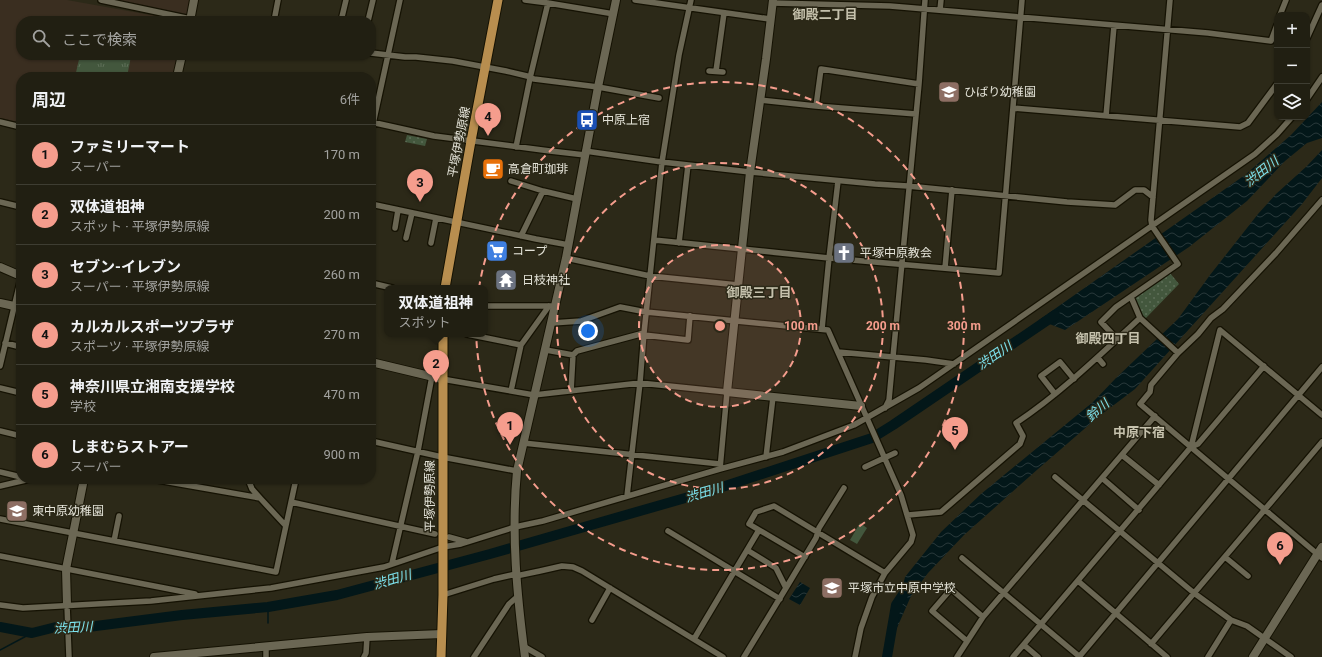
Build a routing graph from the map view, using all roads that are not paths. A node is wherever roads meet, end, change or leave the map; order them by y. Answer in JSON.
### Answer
{"nodes":[{"id":1,"x":101,"y":0,"type":"edge"},
{"id":2,"x":194,"y":0,"type":"edge"},
{"id":3,"x":278,"y":0,"type":"edge"},
{"id":4,"x":346,"y":0,"type":"edge"},
{"id":5,"x":373,"y":0,"type":"edge"},
{"id":6,"x":400,"y":0,"type":"edge"},
{"id":7,"x":498,"y":0,"type":"edge"},
{"id":8,"x":525,"y":0,"type":"edge"},
{"id":9,"x":616,"y":0,"type":"edge"},
{"id":10,"x":635,"y":0,"type":"edge"},
{"id":11,"x":691,"y":0,"type":"edge"},
{"id":12,"x":925,"y":0,"type":"edge"},
{"id":13,"x":941,"y":0,"type":"edge"},
{"id":14,"x":1022,"y":0,"type":"edge"},
{"id":15,"x":1170,"y":0,"type":"edge"},
{"id":16,"x":1286,"y":0,"type":"edge"},
{"id":17,"x":548,"y":2,"type":"junction"},
{"id":18,"x":772,"y":2,"type":"edge"},
{"id":19,"x":890,"y":3,"type":"edge"},
{"id":20,"x":1322,"y":5,"type":"edge"},
{"id":21,"x":689,"y":8,"type":"junction"},
{"id":22,"x":924,"y":9,"type":"junction"},
{"id":23,"x":940,"y":10,"type":"junction"},
{"id":24,"x":1281,"y":12,"type":"edge"},
{"id":25,"x":724,"y":13,"type":"junction"},
{"id":26,"x":614,"y":14,"type":"junction"},
{"id":27,"x":169,"y":16,"type":"edge"},
{"id":28,"x":191,"y":16,"type":"edge"},
{"id":29,"x":275,"y":16,"type":"edge"},
{"id":30,"x":342,"y":16,"type":"edge"},
{"id":31,"x":369,"y":16,"type":"edge"},
{"id":32,"x":1021,"y":17,"type":"junction"},
{"id":33,"x":770,"y":19,"type":"junction"},
{"id":34,"x":1114,"y":26,"type":"junction"},
{"id":35,"x":1167,"y":31,"type":"junction"},
{"id":36,"x":1310,"y":31,"type":"edge"},
{"id":37,"x":1274,"y":33,"type":"edge"},
{"id":38,"x":376,"y":54,"type":"edge"},
{"id":39,"x":388,"y":55,"type":"junction"},
{"id":40,"x":181,"y":60,"type":"edge"},
{"id":41,"x":485,"y":67,"type":"junction"},
{"id":42,"x":710,"y":71,"type":"dead end"},
{"id":43,"x":716,"y":71,"type":"junction"},
{"id":44,"x":178,"y":72,"type":"edge"},
{"id":45,"x":723,"y":72,"type":"dead end"},
{"id":46,"x":1322,"y":77,"type":"edge"},
{"id":47,"x":530,"y":78,"type":"junction"},
{"id":48,"x":918,"y":84,"type":"junction"},
{"id":49,"x":598,"y":87,"type":"junction"},
{"id":50,"x":1274,"y":88,"type":"edge"},
{"id":51,"x":1310,"y":95,"type":"edge"},
{"id":52,"x":659,"y":98,"type":"dead end"},
{"id":53,"x":760,"y":100,"type":"junction"},
{"id":54,"x":376,"y":105,"type":"edge"},
{"id":55,"x":816,"y":106,"type":"junction"},
{"id":56,"x":1013,"y":108,"type":"junction"},
{"id":57,"x":916,"y":114,"type":"junction"},
{"id":58,"x":1106,"y":116,"type":"junction"},
{"id":59,"x":1289,"y":120,"type":"edge"},
{"id":60,"x":1160,"y":121,"type":"junction"},
{"id":61,"x":0,"y":122,"type":"edge"},
{"id":62,"x":376,"y":123,"type":"edge"},
{"id":63,"x":16,"y":126,"type":"edge"},
{"id":64,"x":471,"y":141,"type":"junction"},
{"id":65,"x":516,"y":147,"type":"junction"},
{"id":66,"x":585,"y":153,"type":"junction"},
{"id":67,"x":662,"y":162,"type":"junction"},
{"id":68,"x":688,"y":165,"type":"junction"},
{"id":69,"x":750,"y":172,"type":"junction"},
{"id":70,"x":511,"y":181,"type":"dead end"},
{"id":71,"x":838,"y":181,"type":"junction"},
{"id":72,"x":908,"y":186,"type":"junction"},
{"id":73,"x":952,"y":190,"type":"junction"},
{"id":74,"x":543,"y":191,"type":"junction"},
{"id":75,"x":1005,"y":195,"type":"junction"},
{"id":76,"x":1153,"y":197,"type":"junction"},
{"id":77,"x":577,"y":199,"type":"junction"},
{"id":78,"x":1322,"y":200,"type":"edge"},
{"id":79,"x":0,"y":202,"type":"edge"},
{"id":80,"x":376,"y":205,"type":"edge"},
{"id":81,"x":16,"y":206,"type":"edge"},
{"id":82,"x":398,"y":210,"type":"junction"},
{"id":83,"x":412,"y":213,"type":"junction"},
{"id":84,"x":436,"y":218,"type":"junction"},
{"id":85,"x":457,"y":223,"type":"junction"},
{"id":86,"x":1152,"y":226,"type":"junction"},
{"id":87,"x":395,"y":228,"type":"dead end"},
{"id":88,"x":521,"y":236,"type":"junction"},
{"id":89,"x":406,"y":238,"type":"dead end"},
{"id":90,"x":654,"y":240,"type":"junction"},
{"id":91,"x":679,"y":242,"type":"junction"},
{"id":92,"x":431,"y":243,"type":"dead end"},
{"id":93,"x":569,"y":245,"type":"junction"},
{"id":94,"x":742,"y":249,"type":"junction"},
{"id":95,"x":566,"y":258,"type":"junction"},
{"id":96,"x":829,"y":258,"type":"junction"},
{"id":97,"x":901,"y":265,"type":"junction"},
{"id":98,"x":0,"y":267,"type":"edge"},
{"id":99,"x":945,"y":268,"type":"junction"},
{"id":100,"x":16,"y":275,"type":"edge"},
{"id":101,"x":650,"y":276,"type":"junction"},
{"id":102,"x":446,"y":285,"type":"edge"},
{"id":103,"x":738,"y":286,"type":"junction"},
{"id":104,"x":1131,"y":297,"type":"junction"},
{"id":105,"x":0,"y":303,"type":"edge"},
{"id":106,"x":16,"y":306,"type":"edge"},
{"id":107,"x":488,"y":306,"type":"edge"},
{"id":108,"x":552,"y":306,"type":"junction"},
{"id":109,"x":16,"y":309,"type":"edge"},
{"id":110,"x":646,"y":312,"type":"junction"},
{"id":111,"x":690,"y":316,"type":"junction"},
{"id":112,"x":1140,"y":318,"type":"junction"},
{"id":113,"x":734,"y":321,"type":"junction"},
{"id":114,"x":552,"y":323,"type":"junction"},
{"id":115,"x":822,"y":329,"type":"junction"},
{"id":116,"x":644,"y":334,"type":"junction"},
{"id":117,"x":442,"y":337,"type":"edge"},
{"id":118,"x":482,"y":337,"type":"edge"},
{"id":119,"x":1117,"y":339,"type":"junction"},
{"id":120,"x":6,"y":343,"type":"junction"},
{"id":121,"x":521,"y":345,"type":"junction"},
{"id":122,"x":16,"y":346,"type":"edge"},
{"id":123,"x":546,"y":350,"type":"junction"},
{"id":124,"x":838,"y":352,"type":"junction"},
{"id":125,"x":1178,"y":353,"type":"junction"},
{"id":126,"x":573,"y":355,"type":"junction"},
{"id":127,"x":893,"y":357,"type":"junction"},
{"id":128,"x":1098,"y":358,"type":"junction"},
{"id":129,"x":376,"y":363,"type":"edge"},
{"id":130,"x":954,"y":364,"type":"junction"},
{"id":131,"x":1103,"y":364,"type":"dead end"},
{"id":132,"x":0,"y":366,"type":"edge"},
{"id":133,"x":1264,"y":366,"type":"junction"},
{"id":134,"x":1322,"y":367,"type":"edge"},
{"id":135,"x":432,"y":376,"type":"junction"},
{"id":136,"x":442,"y":379,"type":"junction"},
{"id":137,"x":1074,"y":379,"type":"junction"},
{"id":138,"x":640,"y":383,"type":"junction"},
{"id":139,"x":0,"y":388,"type":"edge"},
{"id":140,"x":571,"y":391,"type":"junction"},
{"id":141,"x":16,"y":392,"type":"edge"},
{"id":142,"x":511,"y":392,"type":"junction"},
{"id":143,"x":727,"y":392,"type":"junction"},
{"id":144,"x":1055,"y":394,"type":"junction"},
{"id":145,"x":534,"y":395,"type":"junction"},
{"id":146,"x":1298,"y":395,"type":"junction"},
{"id":147,"x":772,"y":397,"type":"junction"},
{"id":148,"x":861,"y":406,"type":"junction"},
{"id":149,"x":885,"y":408,"type":"junction"},
{"id":150,"x":1322,"y":415,"type":"edge"},
{"id":151,"x":1155,"y":416,"type":"junction"},
{"id":152,"x":867,"y":418,"type":"junction"},
{"id":153,"x":0,"y":431,"type":"edge"},
{"id":154,"x":16,"y":435,"type":"edge"},
{"id":155,"x":376,"y":442,"type":"edge"},
{"id":156,"x":1322,"y":442,"type":"edge"},
{"id":157,"x":523,"y":443,"type":"junction"},
{"id":158,"x":1191,"y":447,"type":"junction"},
{"id":159,"x":418,"y":451,"type":"junction"},
{"id":160,"x":895,"y":453,"type":"dead end"},
{"id":161,"x":1122,"y":454,"type":"junction"},
{"id":162,"x":631,"y":455,"type":"junction"},
{"id":163,"x":442,"y":457,"type":"junction"},
{"id":164,"x":766,"y":457,"type":"junction"},
{"id":165,"x":884,"y":457,"type":"junction"},
{"id":166,"x":720,"y":467,"type":"junction"},
{"id":167,"x":865,"y":467,"type":"dead end"},
{"id":168,"x":517,"y":471,"type":"junction"},
{"id":169,"x":0,"y":472,"type":"edge"},
{"id":170,"x":16,"y":476,"type":"edge"},
{"id":171,"x":1055,"y":477,"type":"dead end"},
{"id":172,"x":1102,"y":478,"type":"junction"},
{"id":173,"x":1228,"y":479,"type":"junction"},
{"id":174,"x":16,"y":482,"type":"edge"},
{"id":175,"x":83,"y":484,"type":"edge"},
{"id":176,"x":180,"y":484,"type":"edge"},
{"id":177,"x":250,"y":484,"type":"edge"},
{"id":178,"x":295,"y":484,"type":"edge"},
{"id":179,"x":1159,"y":485,"type":"junction"},
{"id":180,"x":0,"y":486,"type":"edge"},
{"id":181,"x":844,"y":488,"type":"dead end"},
{"id":182,"x":627,"y":496,"type":"junction"},
{"id":183,"x":260,"y":498,"type":"junction"},
{"id":184,"x":1082,"y":501,"type":"junction"},
{"id":185,"x":291,"y":502,"type":"junction"},
{"id":186,"x":1139,"y":509,"type":"junction"},
{"id":187,"x":1265,"y":509,"type":"junction"},
{"id":188,"x":908,"y":515,"type":"junction"},
{"id":189,"x":119,"y":516,"type":"dead end"},
{"id":190,"x":0,"y":519,"type":"edge"},
{"id":191,"x":285,"y":525,"type":"junction"},
{"id":192,"x":401,"y":526,"type":"junction"},
{"id":193,"x":515,"y":528,"type":"junction"},
{"id":194,"x":759,"y":530,"type":"junction"},
{"id":195,"x":668,"y":531,"type":"dead end"},
{"id":196,"x":1120,"y":531,"type":"junction"},
{"id":197,"x":818,"y":533,"type":"junction"},
{"id":198,"x":74,"y":534,"type":"junction"},
{"id":199,"x":435,"y":534,"type":"dead end"},
{"id":200,"x":449,"y":537,"type":"dead end"},
{"id":201,"x":114,"y":541,"type":"junction"},
{"id":202,"x":468,"y":542,"type":"junction"},
{"id":203,"x":1322,"y":547,"type":"edge"},
{"id":204,"x":443,"y":548,"type":"junction"},
{"id":205,"x":747,"y":550,"type":"junction"},
{"id":206,"x":0,"y":556,"type":"edge"},
{"id":207,"x":1320,"y":556,"type":"edge"},
{"id":208,"x":804,"y":557,"type":"junction"},
{"id":209,"x":1224,"y":557,"type":"junction"},
{"id":210,"x":962,"y":558,"type":"dead end"},
{"id":211,"x":392,"y":563,"type":"junction"},
{"id":212,"x":1159,"y":563,"type":"junction"},
{"id":213,"x":66,"y":569,"type":"junction"},
{"id":214,"x":734,"y":572,"type":"junction"},
{"id":215,"x":885,"y":573,"type":"junction"},
{"id":216,"x":516,"y":574,"type":"junction"},
{"id":217,"x":1248,"y":576,"type":"dead end"},
{"id":218,"x":1078,"y":581,"type":"junction"},
{"id":219,"x":610,"y":588,"type":"junction"},
{"id":220,"x":786,"y":588,"type":"junction"},
{"id":221,"x":443,"y":593,"type":"junction"},
{"id":222,"x":1004,"y":593,"type":"junction"},
{"id":223,"x":1194,"y":593,"type":"junction"},
{"id":224,"x":202,"y":595,"type":"junction"},
{"id":225,"x":517,"y":598,"type":"junction"},
{"id":226,"x":780,"y":599,"type":"junction"},
{"id":227,"x":0,"y":606,"type":"edge"},
{"id":228,"x":67,"y":606,"type":"junction"},
{"id":229,"x":1117,"y":613,"type":"junction"},
{"id":230,"x":984,"y":617,"type":"junction"},
{"id":231,"x":592,"y":620,"type":"dead end"},
{"id":232,"x":1231,"y":620,"type":"junction"},
{"id":233,"x":1041,"y":624,"type":"junction"},
{"id":234,"x":442,"y":634,"type":"junction"},
{"id":235,"x":367,"y":637,"type":"junction"},
{"id":236,"x":694,"y":639,"type":"junction"},
{"id":237,"x":1265,"y":639,"type":"junction"},
{"id":238,"x":967,"y":641,"type":"junction"},
{"id":239,"x":1151,"y":644,"type":"junction"},
{"id":240,"x":1024,"y":645,"type":"junction"},
{"id":241,"x":266,"y":646,"type":"junction"},
{"id":242,"x":523,"y":646,"type":"junction"},
{"id":243,"x":189,"y":655,"type":"edge"},
{"id":244,"x":69,"y":657,"type":"edge"},
{"id":245,"x":154,"y":657,"type":"edge"},
{"id":246,"x":266,"y":657,"type":"edge"},
{"id":247,"x":364,"y":657,"type":"edge"},
{"id":248,"x":442,"y":657,"type":"edge"},
{"id":249,"x":474,"y":657,"type":"edge"},
{"id":250,"x":525,"y":657,"type":"edge"},
{"id":251,"x":542,"y":657,"type":"edge"},
{"id":252,"x":723,"y":657,"type":"edge"},
{"id":253,"x":744,"y":657,"type":"edge"},
{"id":254,"x":855,"y":657,"type":"edge"},
{"id":255,"x":957,"y":657,"type":"edge"},
{"id":256,"x":1013,"y":657,"type":"edge"},
{"id":257,"x":1038,"y":657,"type":"edge"},
{"id":258,"x":1079,"y":657,"type":"edge"},
{"id":259,"x":1167,"y":657,"type":"edge"},
{"id":260,"x":1208,"y":657,"type":"edge"},
{"id":261,"x":1253,"y":657,"type":"edge"},
{"id":262,"x":1291,"y":657,"type":"edge"}],
"edges":[{"from":1,"to":27,"type":"street"},
{"from":2,"to":28,"type":"street"},
{"from":3,"to":29,"type":"street"},
{"from":4,"to":30,"type":"street"},
{"from":5,"to":31,"type":"street"},
{"from":6,"to":39,"type":"street"},
{"from":7,"to":41,"type":"main road","name":"平塚伊勢原線"},
{"from":8,"to":17,"type":"street"},
{"from":9,"to":26,"type":"street"},
{"from":10,"to":21,"type":"street"},
{"from":11,"to":21,"type":"street"},
{"from":12,"to":22,"type":"street"},
{"from":13,"to":23,"type":"street"},
{"from":14,"to":32,"type":"street"},
{"from":15,"to":35,"type":"street"},
{"from":16,"to":24,"type":"street"},
{"from":17,"to":26,"type":"street"},
{"from":17,"to":47,"type":"street"},
{"from":18,"to":19,"type":"street"},
{"from":18,"to":33,"type":"street"},
{"from":19,"to":22,"type":"street"},
{"from":20,"to":36,"type":"street"},
{"from":21,"to":25,"type":"street"},
{"from":21,"to":67,"type":"street"},
{"from":22,"to":23,"type":"street"},
{"from":22,"to":48,"type":"street"},
{"from":23,"to":32,"type":"street"},
{"from":25,"to":33,"type":"street"},
{"from":25,"to":43,"type":"street"},
{"from":26,"to":49,"type":"street"},
{"from":32,"to":34,"type":"street"},
{"from":32,"to":56,"type":"street"},
{"from":33,"to":53,"type":"street"},
{"from":34,"to":35,"type":"street"},
{"from":34,"to":58,"type":"street"},
{"from":35,"to":37,"type":"street"},
{"from":35,"to":60,"type":"street"},
{"from":38,"to":39,"type":"street"},
{"from":39,"to":41,"type":"street"},
{"from":39,"to":54,"type":"street"},
{"from":40,"to":44,"type":"street"},
{"from":41,"to":47,"type":"street"},
{"from":41,"to":64,"type":"main road","name":"平塚伊勢原線"},
{"from":42,"to":43,"type":"street"},
{"from":43,"to":45,"type":"street"},
{"from":46,"to":51,"type":"street"},
{"from":47,"to":49,"type":"street"},
{"from":47,"to":65,"type":"street"},
{"from":48,"to":55,"type":"street"},
{"from":48,"to":57,"type":"street"},
{"from":49,"to":52,"type":"street"},
{"from":49,"to":66,"type":"street"},
{"from":50,"to":60,"type":"street"},
{"from":53,"to":55,"type":"street"},
{"from":53,"to":69,"type":"street"},
{"from":55,"to":57,"type":"street"},
{"from":56,"to":58,"type":"street"},
{"from":56,"to":75,"type":"street"},
{"from":57,"to":72,"type":"street"},
{"from":58,"to":60,"type":"street"},
{"from":59,"to":86,"type":"street"},
{"from":60,"to":76,"type":"street"},
{"from":61,"to":63,"type":"street"},
{"from":62,"to":64,"type":"street"},
{"from":64,"to":65,"type":"street"},
{"from":64,"to":85,"type":"main road","name":"平塚伊勢原線"},
{"from":65,"to":66,"type":"street"},
{"from":66,"to":67,"type":"street"},
{"from":66,"to":77,"type":"street"},
{"from":67,"to":68,"type":"street"},
{"from":67,"to":90,"type":"street"},
{"from":68,"to":69,"type":"street"},
{"from":68,"to":91,"type":"street"},
{"from":69,"to":71,"type":"street"},
{"from":69,"to":94,"type":"street"},
{"from":70,"to":74,"type":"street"},
{"from":71,"to":72,"type":"street"},
{"from":71,"to":96,"type":"street"},
{"from":72,"to":73,"type":"street"},
{"from":72,"to":97,"type":"street"},
{"from":73,"to":75,"type":"street"},
{"from":73,"to":99,"type":"street"},
{"from":74,"to":77,"type":"street"},
{"from":74,"to":88,"type":"street"},
{"from":75,"to":76,"type":"street"},
{"from":75,"to":99,"type":"street"},
{"from":76,"to":86,"type":"street"},
{"from":77,"to":93,"type":"street"},
{"from":78,"to":125,"type":"street"},
{"from":79,"to":81,"type":"street"},
{"from":80,"to":82,"type":"street"},
{"from":82,"to":83,"type":"street"},
{"from":82,"to":87,"type":"street"},
{"from":83,"to":84,"type":"street"},
{"from":83,"to":89,"type":"street"},
{"from":84,"to":85,"type":"street"},
{"from":84,"to":92,"type":"street"},
{"from":85,"to":88,"type":"street"},
{"from":85,"to":102,"type":"main road","name":"平塚伊勢原線"},
{"from":86,"to":104,"type":"street"},
{"from":86,"to":130,"type":"street"},
{"from":88,"to":93,"type":"street"},
{"from":90,"to":91,"type":"street"},
{"from":90,"to":101,"type":"street"},
{"from":91,"to":94,"type":"street"},
{"from":93,"to":95,"type":"street"},
{"from":94,"to":96,"type":"street"},
{"from":94,"to":103,"type":"street"},
{"from":95,"to":101,"type":"street"},
{"from":95,"to":108,"type":"street"},
{"from":96,"to":97,"type":"street"},
{"from":96,"to":115,"type":"street"},
{"from":97,"to":99,"type":"street"},
{"from":97,"to":127,"type":"street"},
{"from":98,"to":100,"type":"street"},
{"from":101,"to":103,"type":"street"},
{"from":101,"to":110,"type":"street"},
{"from":103,"to":113,"type":"street"},
{"from":104,"to":112,"type":"street"},
{"from":104,"to":119,"type":"street"},
{"from":105,"to":106,"type":"street"},
{"from":107,"to":108,"type":"street"},
{"from":108,"to":114,"type":"street"},
{"from":108,"to":121,"type":"street"},
{"from":109,"to":120,"type":"street"},
{"from":110,"to":111,"type":"street"},
{"from":110,"to":114,"type":"street"},
{"from":110,"to":116,"type":"street"},
{"from":111,"to":113,"type":"street"},
{"from":111,"to":116,"type":"street"},
{"from":112,"to":119,"type":"street"},
{"from":112,"to":125,"type":"street"},
{"from":113,"to":115,"type":"street"},
{"from":113,"to":143,"type":"street"},
{"from":114,"to":123,"type":"street"},
{"from":115,"to":124,"type":"street"},
{"from":116,"to":126,"type":"street"},
{"from":116,"to":138,"type":"street"},
{"from":117,"to":136,"type":"main road","name":"平塚伊勢原線"},
{"from":118,"to":121,"type":"street"},
{"from":119,"to":128,"type":"street"},
{"from":120,"to":122,"type":"street"},
{"from":120,"to":132,"type":"street"},
{"from":121,"to":142,"type":"street"},
{"from":123,"to":126,"type":"street"},
{"from":123,"to":145,"type":"street"},
{"from":124,"to":127,"type":"street"},
{"from":124,"to":148,"type":"street"},
{"from":125,"to":151,"type":"street"},
{"from":126,"to":140,"type":"street"},
{"from":127,"to":130,"type":"street"},
{"from":127,"to":149,"type":"street"},
{"from":128,"to":131,"type":"street"},
{"from":128,"to":137,"type":"street"},
{"from":129,"to":135,"type":"street"},
{"from":130,"to":149,"type":"street"},
{"from":133,"to":146,"type":"street"},
{"from":133,"to":158,"type":"street"},
{"from":133,"to":158,"type":"street"},
{"from":134,"to":146,"type":"street"},
{"from":135,"to":136,"type":"street"},
{"from":135,"to":159,"type":"street"},
{"from":136,"to":142,"type":"street"},
{"from":136,"to":163,"type":"main road","name":"平塚伊勢原線"},
{"from":137,"to":144,"type":"street"},
{"from":137,"to":144,"type":"street"},
{"from":138,"to":140,"type":"street"},
{"from":138,"to":143,"type":"street"},
{"from":138,"to":162,"type":"street"},
{"from":139,"to":141,"type":"street"},
{"from":140,"to":145,"type":"street"},
{"from":142,"to":145,"type":"street"},
{"from":143,"to":147,"type":"street"},
{"from":143,"to":166,"type":"street"},
{"from":144,"to":188,"type":"street"},
{"from":145,"to":157,"type":"street"},
{"from":146,"to":150,"type":"street"},
{"from":146,"to":173,"type":"street"},
{"from":147,"to":148,"type":"street"},
{"from":147,"to":164,"type":"street"},
{"from":148,"to":152,"type":"street"},
{"from":149,"to":152,"type":"street"},
{"from":151,"to":158,"type":"street"},
{"from":151,"to":161,"type":"street"},
{"from":152,"to":164,"type":"street"},
{"from":152,"to":165,"type":"street"},
{"from":153,"to":154,"type":"street"},
{"from":155,"to":159,"type":"street"},
{"from":156,"to":187,"type":"street"},
{"from":157,"to":162,"type":"street"},
{"from":157,"to":168,"type":"street"},
{"from":158,"to":173,"type":"street"},
{"from":158,"to":179,"type":"street"},
{"from":159,"to":163,"type":"street"},
{"from":159,"to":192,"type":"street"},
{"from":160,"to":165,"type":"street"},
{"from":161,"to":172,"type":"street"},
{"from":161,"to":179,"type":"street"},
{"from":162,"to":166,"type":"street"},
{"from":162,"to":182,"type":"street"},
{"from":163,"to":168,"type":"street"},
{"from":163,"to":204,"type":"main road","name":"平塚伊勢原線"},
{"from":164,"to":166,"type":"street"},
{"from":165,"to":167,"type":"street"},
{"from":165,"to":188,"type":"street"},
{"from":166,"to":182,"type":"street"},
{"from":168,"to":193,"type":"street"},
{"from":169,"to":170,"type":"street"},
{"from":171,"to":184,"type":"street"},
{"from":172,"to":184,"type":"street"},
{"from":172,"to":186,"type":"street"},
{"from":173,"to":187,"type":"street"},
{"from":173,"to":212,"type":"street"},
{"from":174,"to":180,"type":"street"},
{"from":175,"to":198,"type":"street"},
{"from":176,"to":183,"type":"street"},
{"from":177,"to":183,"type":"street"},
{"from":178,"to":185,"type":"street"},
{"from":179,"to":186,"type":"street"},
{"from":181,"to":197,"type":"street"},
{"from":182,"to":193,"type":"street"},
{"from":183,"to":191,"type":"street"},
{"from":184,"to":196,"type":"street"},
{"from":184,"to":222,"type":"street"},
{"from":185,"to":191,"type":"street"},
{"from":185,"to":192,"type":"street"},
{"from":186,"to":196,"type":"street"},
{"from":187,"to":207,"type":"street"},
{"from":187,"to":209,"type":"street"},
{"from":188,"to":215,"type":"street"},
{"from":189,"to":201,"type":"street"},
{"from":190,"to":198,"type":"street"},
{"from":191,"to":201,"type":"street"},
{"from":192,"to":199,"type":"street"},
{"from":192,"to":211,"type":"street"},
{"from":193,"to":202,"type":"street"},
{"from":193,"to":216,"type":"street"},
{"from":194,"to":197,"type":"street"},
{"from":194,"to":205,"type":"street"},
{"from":194,"to":208,"type":"street"},
{"from":195,"to":214,"type":"street"},
{"from":196,"to":212,"type":"street"},
{"from":196,"to":218,"type":"street"},
{"from":197,"to":208,"type":"street"},
{"from":197,"to":215,"type":"street"},
{"from":198,"to":201,"type":"street"},
{"from":198,"to":213,"type":"street"},
{"from":200,"to":202,"type":"street"},
{"from":202,"to":204,"type":"street"},
{"from":203,"to":207,"type":"street"},
{"from":204,"to":211,"type":"street"},
{"from":204,"to":221,"type":"main road","name":"平塚伊勢原線"},
{"from":205,"to":214,"type":"street"},
{"from":205,"to":220,"type":"street"},
{"from":206,"to":213,"type":"street"},
{"from":207,"to":237,"type":"street"},
{"from":208,"to":220,"type":"street"},
{"from":209,"to":217,"type":"street"},
{"from":209,"to":223,"type":"street"},
{"from":210,"to":222,"type":"street"},
{"from":211,"to":224,"type":"street"},
{"from":212,"to":223,"type":"street"},
{"from":212,"to":229,"type":"street"},
{"from":213,"to":224,"type":"street"},
{"from":213,"to":228,"type":"street"},
{"from":214,"to":226,"type":"street"},
{"from":214,"to":236,"type":"street"},
{"from":215,"to":254,"type":"street"},
{"from":216,"to":219,"type":"street"},
{"from":216,"to":221,"type":"street"},
{"from":216,"to":225,"type":"street"},
{"from":218,"to":229,"type":"street"},
{"from":218,"to":233,"type":"street"},
{"from":219,"to":231,"type":"street"},
{"from":219,"to":236,"type":"street"},
{"from":220,"to":226,"type":"street"},
{"from":221,"to":234,"type":"main road","name":"平塚伊勢原線"},
{"from":222,"to":230,"type":"street"},
{"from":222,"to":233,"type":"street"},
{"from":223,"to":232,"type":"street"},
{"from":223,"to":239,"type":"street"},
{"from":224,"to":228,"type":"street"},
{"from":225,"to":242,"type":"street"},
{"from":225,"to":249,"type":"street"},
{"from":226,"to":253,"type":"street"},
{"from":227,"to":228,"type":"street"},
{"from":228,"to":244,"type":"street"},
{"from":229,"to":239,"type":"street"},
{"from":229,"to":258,"type":"street"},
{"from":230,"to":238,"type":"street"},
{"from":230,"to":238,"type":"street"},
{"from":232,"to":237,"type":"street"},
{"from":232,"to":260,"type":"street"},
{"from":233,"to":240,"type":"street"},
{"from":233,"to":258,"type":"street"},
{"from":234,"to":235,"type":"street"},
{"from":234,"to":248,"type":"main road","name":"平塚伊勢原線"},
{"from":235,"to":241,"type":"street"},
{"from":235,"to":247,"type":"street"},
{"from":236,"to":252,"type":"street"},
{"from":237,"to":261,"type":"street"},
{"from":237,"to":262,"type":"street"},
{"from":238,"to":255,"type":"street"},
{"from":239,"to":259,"type":"street"},
{"from":240,"to":256,"type":"street"},
{"from":240,"to":257,"type":"street"},
{"from":241,"to":243,"type":"street"},
{"from":241,"to":246,"type":"street"},
{"from":242,"to":250,"type":"street"},
{"from":242,"to":251,"type":"street"},
{"from":243,"to":245,"type":"street"}]}
